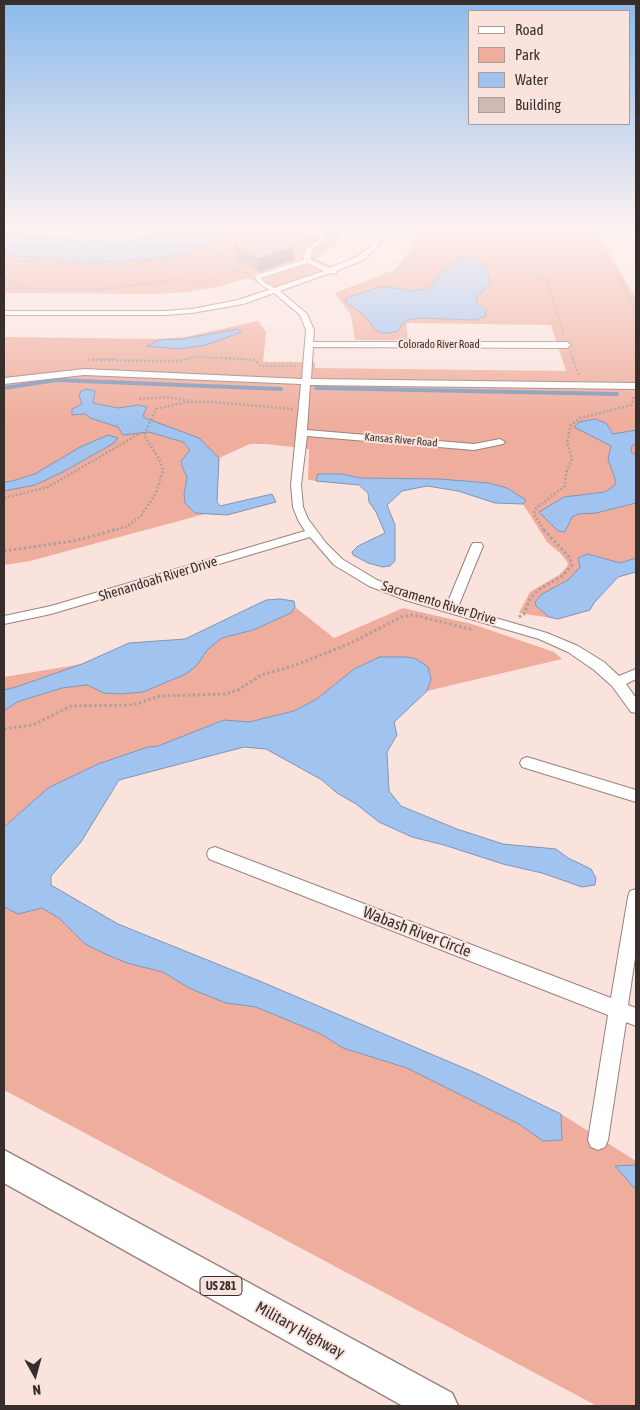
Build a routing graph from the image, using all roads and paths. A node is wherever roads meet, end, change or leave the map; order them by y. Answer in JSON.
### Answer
{"nodes":[{"id":1,"x":270,"y":293,"type":"edge"},
{"id":2,"x":278,"y":293,"type":"edge"},
{"id":3,"x":550,"y":293,"type":"edge"},
{"id":4,"x":627,"y":293,"type":"edge"},
{"id":5,"x":636,"y":310,"type":"edge"},
{"id":6,"x":4,"y":313,"type":"edge"},
{"id":7,"x":310,"y":344,"type":"junction"},
{"id":8,"x":568,"y":345,"type":"junction"},
{"id":9,"x":83,"y":361,"type":"dead end"},
{"id":10,"x":307,"y":367,"type":"junction"},
{"id":11,"x":4,"y":381,"type":"edge"},
{"id":12,"x":306,"y":382,"type":"junction"},
{"id":13,"x":582,"y":385,"type":"junction"},
{"id":14,"x":633,"y":386,"type":"edge"},
{"id":15,"x":139,"y":399,"type":"dead end"},
{"id":16,"x":199,"y":402,"type":"junction"},
{"id":17,"x":303,"y":410,"type":"junction"},
{"id":18,"x":144,"y":431,"type":"junction"},
{"id":19,"x":302,"y":433,"type":"junction"},
{"id":20,"x":500,"y":442,"type":"dead end"},
{"id":21,"x":4,"y":498,"type":"edge"},
{"id":22,"x":311,"y":533,"type":"junction"},
{"id":23,"x":477,"y":546,"type":"dead end"},
{"id":24,"x":4,"y":551,"type":"edge"},
{"id":25,"x":451,"y":609,"type":"junction"},
{"id":26,"x":518,"y":618,"type":"dead end"},
{"id":27,"x":4,"y":620,"type":"edge"},
{"id":28,"x":476,"y":630,"type":"dead end"},
{"id":29,"x":636,"y":674,"type":"edge"},
{"id":30,"x":616,"y":682,"type":"junction"},
{"id":31,"x":636,"y":708,"type":"edge"},
{"id":32,"x":4,"y":729,"type":"edge"},
{"id":33,"x":527,"y":763,"type":"dead end"},
{"id":34,"x":636,"y":796,"type":"edge"},
{"id":35,"x":215,"y":854,"type":"dead end"},
{"id":36,"x":636,"y":897,"type":"edge"},
{"id":37,"x":628,"y":1014,"type":"edge"},
{"id":38,"x":598,"y":1140,"type":"dead end"},
{"id":39,"x":4,"y":1166,"type":"edge"},
{"id":40,"x":439,"y":1406,"type":"edge"}],
"edges":[{"from":1,"to":6,"type":"street"},
{"from":2,"to":7,"type":"street","name":"Sacramento River Drive"},
{"from":3,"to":8,"type":"path"},
{"from":4,"to":5,"type":"path"},
{"from":7,"to":8,"type":"street","name":"Colorado River Road"},
{"from":7,"to":10,"type":"street","name":"Sacramento River Drive"},
{"from":8,"to":13,"type":"path"},
{"from":9,"to":10,"type":"path"},
{"from":10,"to":12,"type":"street","name":"Sacramento River Drive"},
{"from":11,"to":12,"type":"street"},
{"from":12,"to":13,"type":"street"},
{"from":12,"to":17,"type":"street","name":"Sacramento River Drive"},
{"from":13,"to":14,"type":"street"},
{"from":14,"to":26,"type":"path"},
{"from":15,"to":16,"type":"path"},
{"from":16,"to":17,"type":"path"},
{"from":16,"to":18,"type":"path"},
{"from":17,"to":19,"type":"street","name":"Sacramento River Drive"},
{"from":18,"to":21,"type":"path"},
{"from":18,"to":24,"type":"path"},
{"from":19,"to":20,"type":"street","name":"Kansas River Road"},
{"from":19,"to":22,"type":"street","name":"Sacramento River Drive"},
{"from":22,"to":25,"type":"street","name":"Sacramento River Drive"},
{"from":22,"to":27,"type":"street","name":"Shenandoah River Drive"},
{"from":23,"to":25,"type":"street"},
{"from":25,"to":30,"type":"street","name":"Sacramento River Drive"},
{"from":28,"to":32,"type":"path"},
{"from":29,"to":30,"type":"street"},
{"from":30,"to":31,"type":"street","name":"Sacramento River Drive"},
{"from":33,"to":34,"type":"street"},
{"from":35,"to":37,"type":"street","name":"Wabash River Circle"},
{"from":36,"to":37,"type":"street"},
{"from":37,"to":38,"type":"street"},
{"from":39,"to":40,"type":"main road","name":"Military Highway","number":"US 281"}]}
